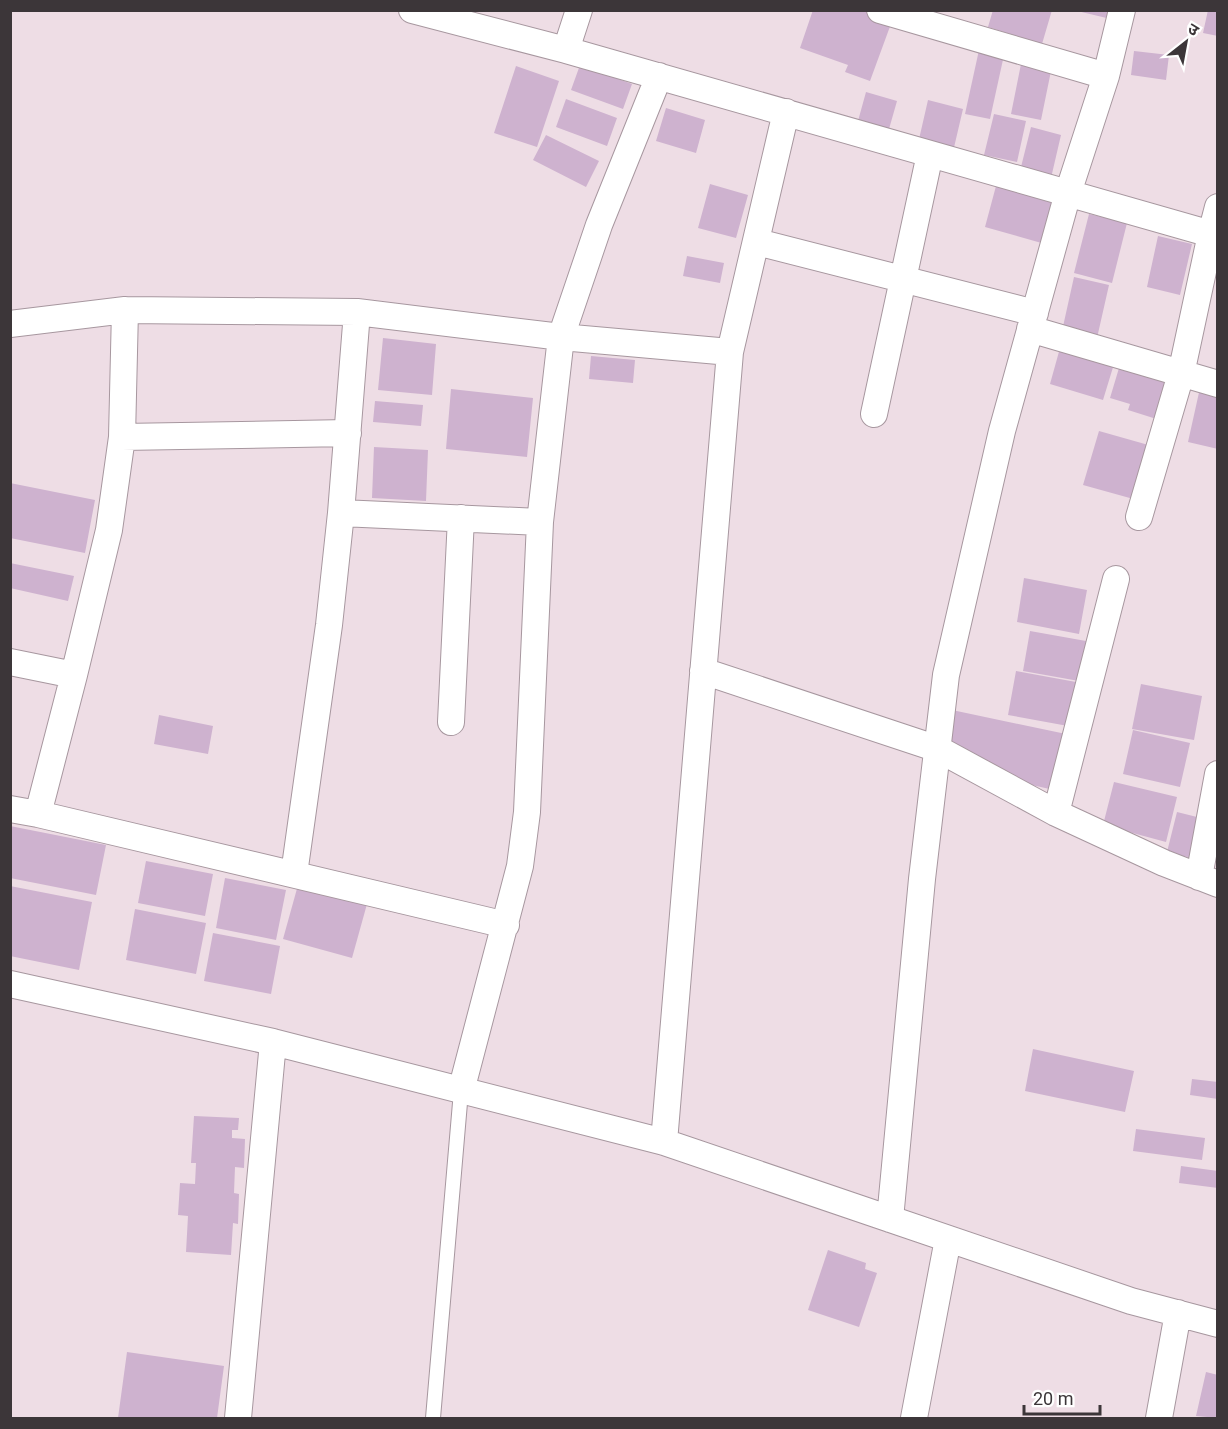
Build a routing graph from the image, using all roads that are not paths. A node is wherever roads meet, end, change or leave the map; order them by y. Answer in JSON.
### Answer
{"nodes":[{"id":1,"x":579,"y":10,"type":"edge"},
{"id":2,"x":880,"y":10,"type":"edge"},
{"id":3,"x":1122,"y":10,"type":"edge"},
{"id":4,"x":414,"y":11,"type":"edge"},
{"id":5,"x":950,"y":21,"type":"edge"},
{"id":6,"x":566,"y":50,"type":"junction"},
{"id":7,"x":659,"y":76,"type":"junction"},
{"id":8,"x":1106,"y":76,"type":"junction"},
{"id":9,"x":786,"y":112,"type":"junction"},
{"id":10,"x":930,"y":154,"type":"junction"},
{"id":11,"x":1068,"y":193,"type":"junction"},
{"id":12,"x":1218,"y":207,"type":"edge"},
{"id":13,"x":1214,"y":235,"type":"edge"},
{"id":14,"x":757,"y":242,"type":"junction"},
{"id":15,"x":903,"y":279,"type":"junction"},
{"id":16,"x":125,"y":310,"type":"junction"},
{"id":17,"x":357,"y":312,"type":"junction"},
{"id":18,"x":1032,"y":321,"type":"junction"},
{"id":19,"x":11,"y":328,"type":"edge"},
{"id":20,"x":561,"y":337,"type":"junction"},
{"id":21,"x":730,"y":352,"type":"junction"},
{"id":22,"x":1181,"y":374,"type":"junction"},
{"id":23,"x":1218,"y":384,"type":"edge"},
{"id":24,"x":874,"y":414,"type":"dead end"},
{"id":25,"x":348,"y":433,"type":"junction"},
{"id":26,"x":122,"y":437,"type":"junction"},
{"id":27,"x":341,"y":513,"type":"junction"},
{"id":28,"x":1139,"y":517,"type":"dead end"},
{"id":29,"x":461,"y":518,"type":"junction"},
{"id":30,"x":540,"y":522,"type":"junction"},
{"id":31,"x":1116,"y":579,"type":"dead end"},
{"id":32,"x":10,"y":662,"type":"edge"},
{"id":33,"x":704,"y":671,"type":"junction"},
{"id":34,"x":74,"y":675,"type":"junction"},
{"id":35,"x":451,"y":722,"type":"dead end"},
{"id":36,"x":938,"y":749,"type":"junction"},
{"id":37,"x":1218,"y":774,"type":"edge"},
{"id":38,"x":10,"y":809,"type":"edge"},
{"id":39,"x":1056,"y":813,"type":"junction"},
{"id":40,"x":38,"y":814,"type":"junction"},
{"id":41,"x":294,"y":874,"type":"junction"},
{"id":42,"x":1208,"y":880,"type":"edge"},
{"id":43,"x":506,"y":925,"type":"junction"},
{"id":44,"x":10,"y":984,"type":"edge"},
{"id":45,"x":273,"y":1042,"type":"junction"},
{"id":46,"x":461,"y":1091,"type":"junction"},
{"id":47,"x":664,"y":1142,"type":"junction"},
{"id":48,"x":890,"y":1219,"type":"junction"},
{"id":49,"x":948,"y":1239,"type":"junction"},
{"id":50,"x":1178,"y":1313,"type":"junction"},
{"id":51,"x":1218,"y":1324,"type":"edge"},
{"id":52,"x":238,"y":1419,"type":"edge"},
{"id":53,"x":433,"y":1419,"type":"edge"},
{"id":54,"x":914,"y":1419,"type":"edge"},
{"id":55,"x":1159,"y":1419,"type":"edge"}],
"edges":[{"from":1,"to":6,"type":"street"},
{"from":2,"to":5,"type":"street"},
{"from":3,"to":8,"type":"street"},
{"from":4,"to":6,"type":"street"},
{"from":5,"to":8,"type":"street"},
{"from":6,"to":7,"type":"street"},
{"from":7,"to":9,"type":"street"},
{"from":7,"to":20,"type":"street"},
{"from":8,"to":11,"type":"street"},
{"from":9,"to":10,"type":"street"},
{"from":9,"to":14,"type":"street"},
{"from":10,"to":11,"type":"street"},
{"from":10,"to":15,"type":"street"},
{"from":11,"to":13,"type":"street"},
{"from":11,"to":18,"type":"street"},
{"from":12,"to":13,"type":"street"},
{"from":13,"to":22,"type":"street"},
{"from":14,"to":15,"type":"street"},
{"from":14,"to":21,"type":"street"},
{"from":15,"to":18,"type":"street"},
{"from":15,"to":24,"type":"street"},
{"from":16,"to":17,"type":"street"},
{"from":16,"to":19,"type":"street"},
{"from":16,"to":26,"type":"street"},
{"from":17,"to":20,"type":"street"},
{"from":17,"to":25,"type":"street"},
{"from":18,"to":22,"type":"street"},
{"from":18,"to":36,"type":"street"},
{"from":20,"to":21,"type":"street"},
{"from":20,"to":30,"type":"street"},
{"from":21,"to":33,"type":"street"},
{"from":22,"to":23,"type":"street"},
{"from":22,"to":28,"type":"street"},
{"from":25,"to":26,"type":"street"},
{"from":25,"to":27,"type":"street"},
{"from":26,"to":34,"type":"street"},
{"from":27,"to":29,"type":"street"},
{"from":27,"to":41,"type":"street"},
{"from":29,"to":30,"type":"street"},
{"from":29,"to":35,"type":"street"},
{"from":30,"to":43,"type":"street"},
{"from":31,"to":39,"type":"street"},
{"from":32,"to":34,"type":"street"},
{"from":33,"to":36,"type":"street"},
{"from":33,"to":47,"type":"street"},
{"from":34,"to":40,"type":"street"},
{"from":36,"to":39,"type":"street"},
{"from":36,"to":48,"type":"street"},
{"from":37,"to":42,"type":"street"},
{"from":38,"to":40,"type":"street"},
{"from":39,"to":42,"type":"street"},
{"from":40,"to":41,"type":"street"},
{"from":41,"to":43,"type":"street"},
{"from":43,"to":46,"type":"street"},
{"from":44,"to":45,"type":"street"},
{"from":45,"to":46,"type":"street"},
{"from":45,"to":52,"type":"street"},
{"from":46,"to":47,"type":"street"},
{"from":46,"to":53,"type":"lane"},
{"from":47,"to":48,"type":"street"},
{"from":48,"to":49,"type":"street"},
{"from":49,"to":50,"type":"street"},
{"from":49,"to":54,"type":"street"},
{"from":50,"to":51,"type":"street"},
{"from":50,"to":55,"type":"street"}]}
